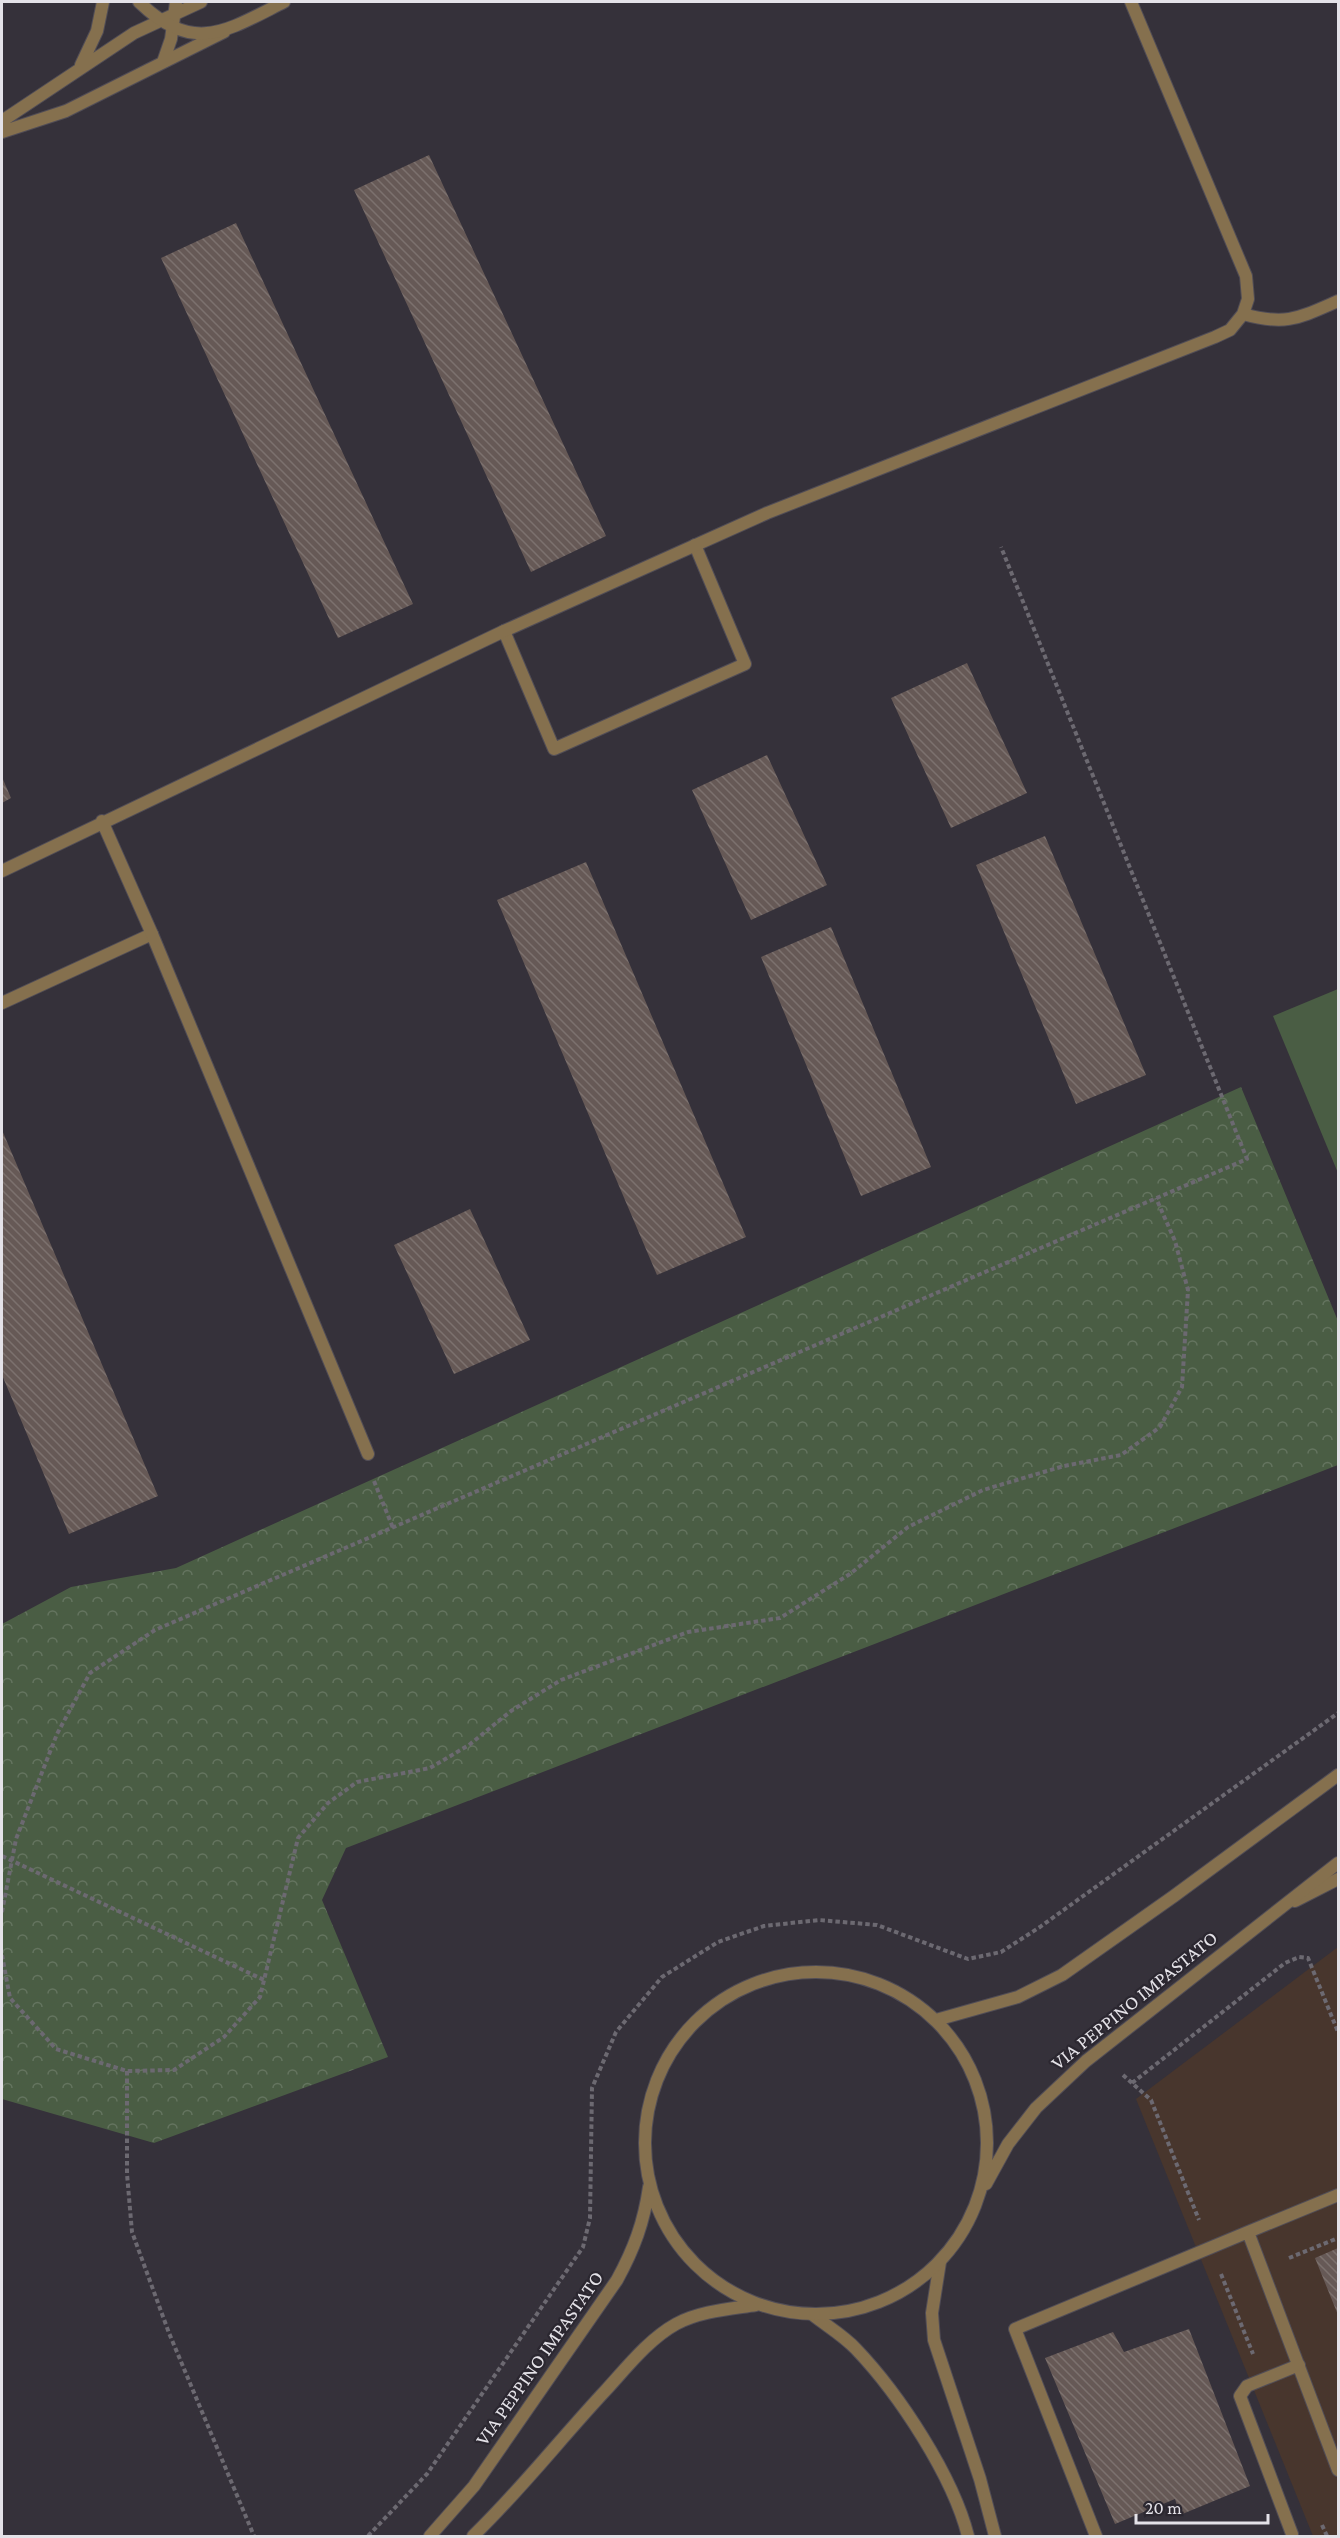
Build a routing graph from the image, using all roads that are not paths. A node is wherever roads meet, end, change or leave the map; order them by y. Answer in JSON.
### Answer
{"nodes":[{"id":1,"x":103,"y":2,"type":"edge"},
{"id":2,"x":139,"y":2,"type":"edge"},
{"id":3,"x":201,"y":2,"type":"edge"},
{"id":4,"x":284,"y":2,"type":"edge"},
{"id":5,"x":1131,"y":2,"type":"edge"},
{"id":6,"x":174,"y":14,"type":"edge"},
{"id":7,"x":161,"y":20,"type":"junction"},
{"id":8,"x":224,"y":32,"type":"junction"},
{"id":9,"x":164,"y":62,"type":"junction"},
{"id":10,"x":79,"y":69,"type":"junction"},
{"id":11,"x":2,"y":121,"type":"edge"},
{"id":12,"x":2,"y":132,"type":"edge"},
{"id":13,"x":1338,"y":301,"type":"edge"},
{"id":14,"x":1243,"y":314,"type":"junction"},
{"id":15,"x":695,"y":545,"type":"junction"},
{"id":16,"x":504,"y":631,"type":"junction"},
{"id":17,"x":102,"y":821,"type":"junction"},
{"id":18,"x":2,"y":871,"type":"edge"},
{"id":19,"x":152,"y":933,"type":"junction"},
{"id":20,"x":2,"y":1003,"type":"edge"},
{"id":21,"x":368,"y":1454,"type":"road end"},
{"id":22,"x":1338,"y":1775,"type":"edge"},
{"id":23,"x":1338,"y":1863,"type":"edge"},
{"id":24,"x":1338,"y":1879,"type":"edge"},
{"id":25,"x":1278,"y":1909,"type":"junction"},
{"id":26,"x":936,"y":2020,"type":"junction"},
{"id":27,"x":649,"y":2186,"type":"junction"},
{"id":28,"x":981,"y":2193,"type":"junction"},
{"id":29,"x":1338,"y":2195,"type":"edge"},
{"id":30,"x":1248,"y":2232,"type":"junction"},
{"id":31,"x":940,"y":2262,"type":"junction"},
{"id":32,"x":756,"y":2304,"type":"junction"},
{"id":33,"x":813,"y":2315,"type":"junction"},
{"id":34,"x":1299,"y":2366,"type":"junction"},
{"id":35,"x":1338,"y":2470,"type":"edge"},
{"id":36,"x":430,"y":2536,"type":"edge"},
{"id":37,"x":473,"y":2536,"type":"edge"},
{"id":38,"x":968,"y":2536,"type":"edge"},
{"id":39,"x":995,"y":2536,"type":"edge"},
{"id":40,"x":1096,"y":2536,"type":"edge"},
{"id":41,"x":1291,"y":2536,"type":"edge"}],
"edges":[{"from":1,"to":10,"type":"street"},
{"from":2,"to":7,"type":"street"},
{"from":3,"to":6,"type":"street"},
{"from":4,"to":8,"type":"street"},
{"from":5,"to":14,"type":"street"},
{"from":6,"to":7,"type":"street"},
{"from":6,"to":8,"type":"street"},
{"from":6,"to":9,"type":"street"},
{"from":7,"to":10,"type":"street"},
{"from":8,"to":9,"type":"street"},
{"from":9,"to":12,"type":"street"},
{"from":10,"to":11,"type":"street"},
{"from":13,"to":14,"type":"street"},
{"from":14,"to":15,"type":"street"},
{"from":15,"to":16,"type":"street"},
{"from":15,"to":16,"type":"street"},
{"from":16,"to":17,"type":"street"},
{"from":17,"to":18,"type":"street"},
{"from":17,"to":19,"type":"street"},
{"from":19,"to":20,"type":"street"},
{"from":19,"to":21,"type":"street"},
{"from":22,"to":26,"type":"street"},
{"from":23,"to":25,"type":"street","name":"VIA PEPPINO IMPASTATO"},
{"from":24,"to":25,"type":"street"},
{"from":25,"to":28,"type":"street","name":"VIA PEPPINO IMPASTATO"},
{"from":26,"to":27,"type":"street"},
{"from":26,"to":28,"type":"street"},
{"from":27,"to":32,"type":"street"},
{"from":27,"to":36,"type":"street","name":"VIA PEPPINO IMPASTATO"},
{"from":28,"to":31,"type":"street"},
{"from":29,"to":30,"type":"street"},
{"from":30,"to":34,"type":"street"},
{"from":30,"to":40,"type":"street"},
{"from":31,"to":33,"type":"street"},
{"from":31,"to":39,"type":"street"},
{"from":32,"to":33,"type":"street"},
{"from":32,"to":37,"type":"street"},
{"from":33,"to":38,"type":"street"},
{"from":34,"to":35,"type":"street"},
{"from":34,"to":41,"type":"street"}]}
